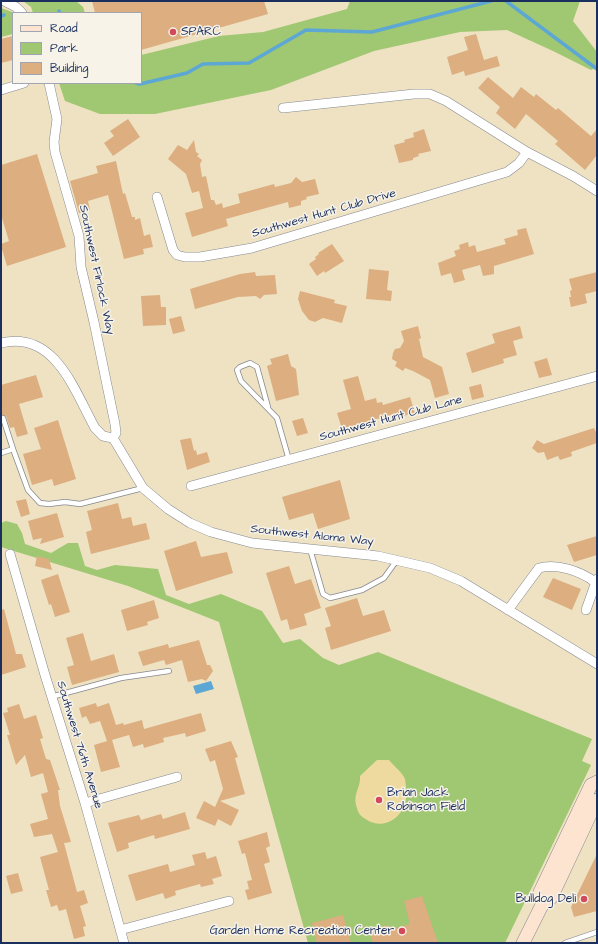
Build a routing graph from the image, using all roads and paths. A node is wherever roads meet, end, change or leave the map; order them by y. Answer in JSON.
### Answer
{"nodes":[{"id":1,"x":4,"y":1,"type":"edge"},
{"id":2,"x":21,"y":12,"type":"edge"},
{"id":3,"x":21,"y":84,"type":"edge"},
{"id":4,"x":49,"y":84,"type":"edge"},
{"id":5,"x":1,"y":90,"type":"edge"},
{"id":6,"x":283,"y":108,"type":"dead end"},
{"id":7,"x":527,"y":152,"type":"junction"},
{"id":8,"x":597,"y":191,"type":"edge"},
{"id":9,"x":157,"y":197,"type":"dead end"},
{"id":10,"x":1,"y":343,"type":"edge"},
{"id":11,"x":597,"y":376,"type":"edge"},
{"id":12,"x":268,"y":407,"type":"junction"},
{"id":13,"x":3,"y":418,"type":"dead end"},
{"id":14,"x":113,"y":438,"type":"junction"},
{"id":15,"x":14,"y":449,"type":"junction"},
{"id":16,"x":1,"y":453,"type":"edge"},
{"id":17,"x":288,"y":460,"type":"junction"},
{"id":18,"x":191,"y":486,"type":"dead end"},
{"id":19,"x":143,"y":488,"type":"junction"},
{"id":20,"x":310,"y":549,"type":"junction"},
{"id":21,"x":10,"y":554,"type":"dead end"},
{"id":22,"x":397,"y":560,"type":"junction"},
{"id":23,"x":596,"y":581,"type":"edge"},
{"id":24,"x":508,"y":610,"type":"junction"},
{"id":25,"x":586,"y":610,"type":"dead end"},
{"id":26,"x":597,"y":664,"type":"edge"},
{"id":27,"x":169,"y":671,"type":"dead end"},
{"id":28,"x":51,"y":697,"type":"junction"},
{"id":29,"x":177,"y":777,"type":"dead end"},
{"id":30,"x":597,"y":782,"type":"edge"},
{"id":31,"x":597,"y":800,"type":"edge"},
{"id":32,"x":85,"y":803,"type":"junction"},
{"id":33,"x":228,"y":901,"type":"dead end"},
{"id":34,"x":543,"y":903,"type":"junction"},
{"id":35,"x":120,"y":930,"type":"junction"},
{"id":36,"x":597,"y":932,"type":"edge"},
{"id":37,"x":124,"y":943,"type":"edge"},
{"id":38,"x":523,"y":943,"type":"edge"},
{"id":39,"x":564,"y":943,"type":"edge"}],
"edges":[{"from":1,"to":2,"type":"street"},
{"from":3,"to":5,"type":"street"},
{"from":4,"to":14,"type":"street","name":"Southwest Firlock Way"},
{"from":6,"to":7,"type":"street"},
{"from":7,"to":8,"type":"street"},
{"from":7,"to":9,"type":"street","name":"Southwest Hunt Club Drive"},
{"from":10,"to":14,"type":"street"},
{"from":11,"to":17,"type":"street","name":"Southwest Hunt Club Lane"},
{"from":12,"to":12,"type":"lane"},
{"from":12,"to":17,"type":"lane"},
{"from":13,"to":15,"type":"lane"},
{"from":14,"to":19,"type":"street","name":"Southwest Aloma Way"},
{"from":15,"to":16,"type":"lane"},
{"from":15,"to":19,"type":"lane"},
{"from":17,"to":18,"type":"street","name":"Southwest Hunt Club Lane"},
{"from":19,"to":20,"type":"street","name":"Southwest Aloma Way"},
{"from":20,"to":22,"type":"street","name":"Southwest Aloma Way"},
{"from":20,"to":22,"type":"lane"},
{"from":21,"to":28,"type":"street","name":"Southwest 76th Avenue"},
{"from":22,"to":24,"type":"street","name":"Southwest Aloma Way"},
{"from":23,"to":24,"type":"street"},
{"from":23,"to":25,"type":"street"},
{"from":24,"to":26,"type":"street","name":"Southwest Aloma Way"},
{"from":27,"to":28,"type":"lane"},
{"from":28,"to":32,"type":"street","name":"Southwest 76th Avenue"},
{"from":29,"to":32,"type":"street"},
{"from":30,"to":34,"type":"main road"},
{"from":31,"to":34,"type":"main road"},
{"from":32,"to":35,"type":"street","name":"Southwest 76th Avenue"},
{"from":33,"to":35,"type":"street"},
{"from":34,"to":38,"type":"main road"},
{"from":35,"to":37,"type":"street","name":"Southwest 76th Avenue"},
{"from":36,"to":39,"type":"lane"}]}
